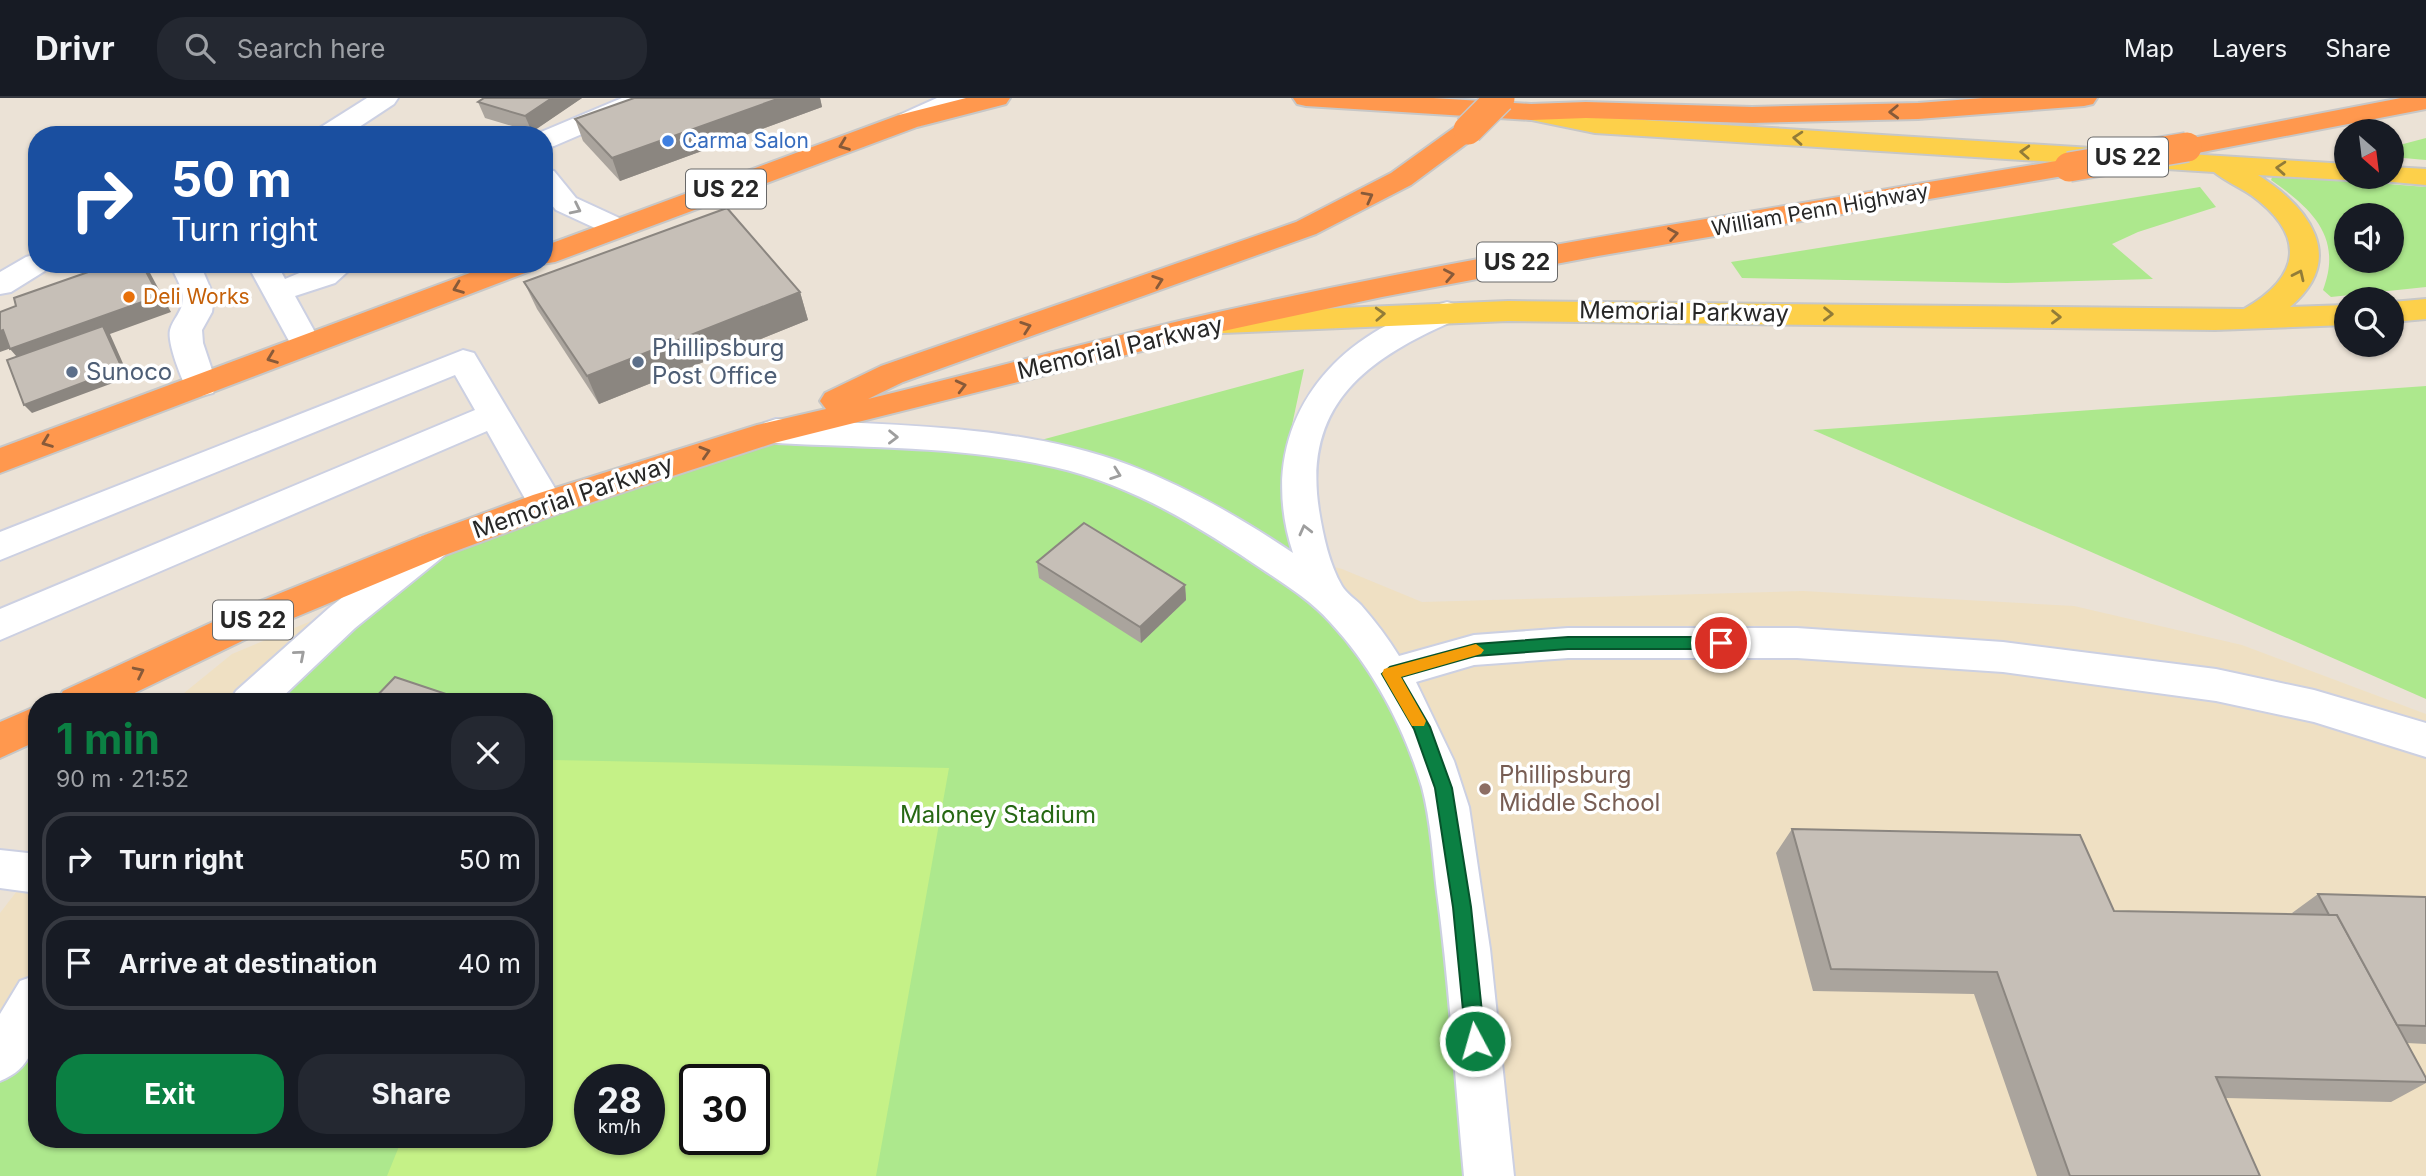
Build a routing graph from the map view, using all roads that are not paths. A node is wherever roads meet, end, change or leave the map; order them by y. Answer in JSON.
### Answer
{"nodes":[{"id":1,"x":385,"y":98,"type":"edge"},
{"id":2,"x":643,"y":98,"type":"edge"},
{"id":3,"x":958,"y":98,"type":"edge"},
{"id":4,"x":997,"y":98,"type":"edge"},
{"id":5,"x":1306,"y":98,"type":"edge"},
{"id":6,"x":1500,"y":98,"type":"edge"},
{"id":7,"x":2084,"y":98,"type":"edge"},
{"id":8,"x":1366,"y":100,"type":"edge"},
{"id":9,"x":2426,"y":102,"type":"edge"},
{"id":10,"x":1531,"y":112,"type":"junction"},
{"id":11,"x":908,"y":121,"type":"junction"},
{"id":12,"x":342,"y":126,"type":"edge"},
{"id":13,"x":553,"y":137,"type":"edge"},
{"id":14,"x":2215,"y":163,"type":"junction"},
{"id":15,"x":2334,"y":171,"type":"edge"},
{"id":16,"x":2404,"y":176,"type":"edge"},
{"id":17,"x":2426,"y":177,"type":"edge"},
{"id":18,"x":553,"y":188,"type":"edge"},
{"id":19,"x":618,"y":228,"type":"junction"},
{"id":20,"x":553,"y":253,"type":"edge"},
{"id":21,"x":28,"y":268,"type":"edge"},
{"id":22,"x":189,"y":273,"type":"edge"},
{"id":23,"x":266,"y":273,"type":"edge"},
{"id":24,"x":328,"y":273,"type":"edge"},
{"id":25,"x":498,"y":273,"type":"edge"},
{"id":26,"x":0,"y":285,"type":"edge"},
{"id":27,"x":276,"y":292,"type":"junction"},
{"id":28,"x":2426,"y":309,"type":"edge"},
{"id":29,"x":2404,"y":311,"type":"edge"},
{"id":30,"x":1447,"y":312,"type":"junction"},
{"id":31,"x":2334,"y":316,"type":"edge"},
{"id":32,"x":2250,"y":319,"type":"junction"},
{"id":33,"x":1214,"y":323,"type":"junction"},
{"id":34,"x":306,"y":345,"type":"junction"},
{"id":35,"x":201,"y":385,"type":"junction"},
{"id":36,"x":494,"y":415,"type":"junction"},
{"id":37,"x":776,"y":431,"type":"junction"},
{"id":38,"x":0,"y":461,"type":"edge"},
{"id":39,"x":546,"y":503,"type":"junction"},
{"id":40,"x":432,"y":546,"type":"junction"},
{"id":41,"x":0,"y":547,"type":"edge"},
{"id":42,"x":1327,"y":595,"type":"junction"},
{"id":43,"x":0,"y":625,"type":"edge"},
{"id":44,"x":1390,"y":674,"type":"junction"},
{"id":45,"x":96,"y":693,"type":"edge"},
{"id":46,"x":260,"y":693,"type":"edge"},
{"id":47,"x":28,"y":727,"type":"edge"},
{"id":48,"x":2426,"y":740,"type":"edge"},
{"id":49,"x":0,"y":741,"type":"edge"},
{"id":50,"x":0,"y":869,"type":"edge"},
{"id":51,"x":28,"y":873,"type":"edge"},
{"id":52,"x":28,"y":1012,"type":"edge"},
{"id":53,"x":0,"y":1058,"type":"edge"},
{"id":54,"x":1489,"y":1176,"type":"edge"}],
"edges":[{"from":1,"to":12,"type":"street"},
{"from":2,"to":13,"type":"street"},
{"from":3,"to":11,"type":"street"},
{"from":4,"to":11,"type":"highway","number":"US 22"},
{"from":5,"to":8,"type":"highway"},
{"from":37,"to":6,"type":"highway","one_way":true,"bridge":true},
{"from":7,"to":10,"type":"highway","one_way":true},
{"from":8,"to":10,"type":"highway"},
{"from":33,"to":9,"type":"highway","name":"William Penn Highway","number":"US 22","one_way":true,"bridge":true},
{"from":14,"to":10,"type":"main road","one_way":true},
{"from":11,"to":19,"type":"highway","number":"US 22","one_way":true},
{"from":15,"to":14,"type":"main road","one_way":true},
{"from":32,"to":14,"type":"main road","one_way":true},
{"from":16,"to":17,"type":"main road"},
{"from":18,"to":19,"type":"street","one_way":true},
{"from":19,"to":20,"type":"highway","number":"US 22"},
{"from":21,"to":26,"type":"street"},
{"from":22,"to":35,"type":"street"},
{"from":23,"to":27,"type":"street"},
{"from":24,"to":27,"type":"street"},
{"from":25,"to":34,"type":"highway","one_way":true},
{"from":27,"to":34,"type":"street"},
{"from":28,"to":29,"type":"main road"},
{"from":30,"to":32,"type":"main road","name":"Memorial Parkway","one_way":true},
{"from":33,"to":30,"type":"main road","name":"Memorial Parkway","one_way":true},
{"from":42,"to":30,"type":"street","one_way":true},
{"from":31,"to":32,"type":"main road","name":"Memorial Parkway"},
{"from":37,"to":33,"type":"highway","name":"Memorial Parkway","number":"US 22","one_way":true},
{"from":34,"to":35,"type":"highway","one_way":true},
{"from":35,"to":38,"type":"highway","one_way":true},
{"from":36,"to":39,"type":"street"},
{"from":36,"to":41,"type":"street"},
{"from":36,"to":43,"type":"street"},
{"from":39,"to":37,"type":"highway","name":"Memorial Parkway","number":"US 22","one_way":true},
{"from":37,"to":42,"type":"street","one_way":true},
{"from":39,"to":40,"type":"highway","name":"Memorial Parkway","number":"US 22"},
{"from":45,"to":40,"type":"highway","name":"Memorial Parkway","number":"US 22","one_way":true},
{"from":46,"to":40,"type":"street","one_way":true},
{"from":42,"to":44,"type":"street"},
{"from":44,"to":48,"type":"street"},
{"from":44,"to":54,"type":"street"},
{"from":47,"to":49,"type":"highway"},
{"from":50,"to":51,"type":"street"},
{"from":52,"to":53,"type":"street"}]}
